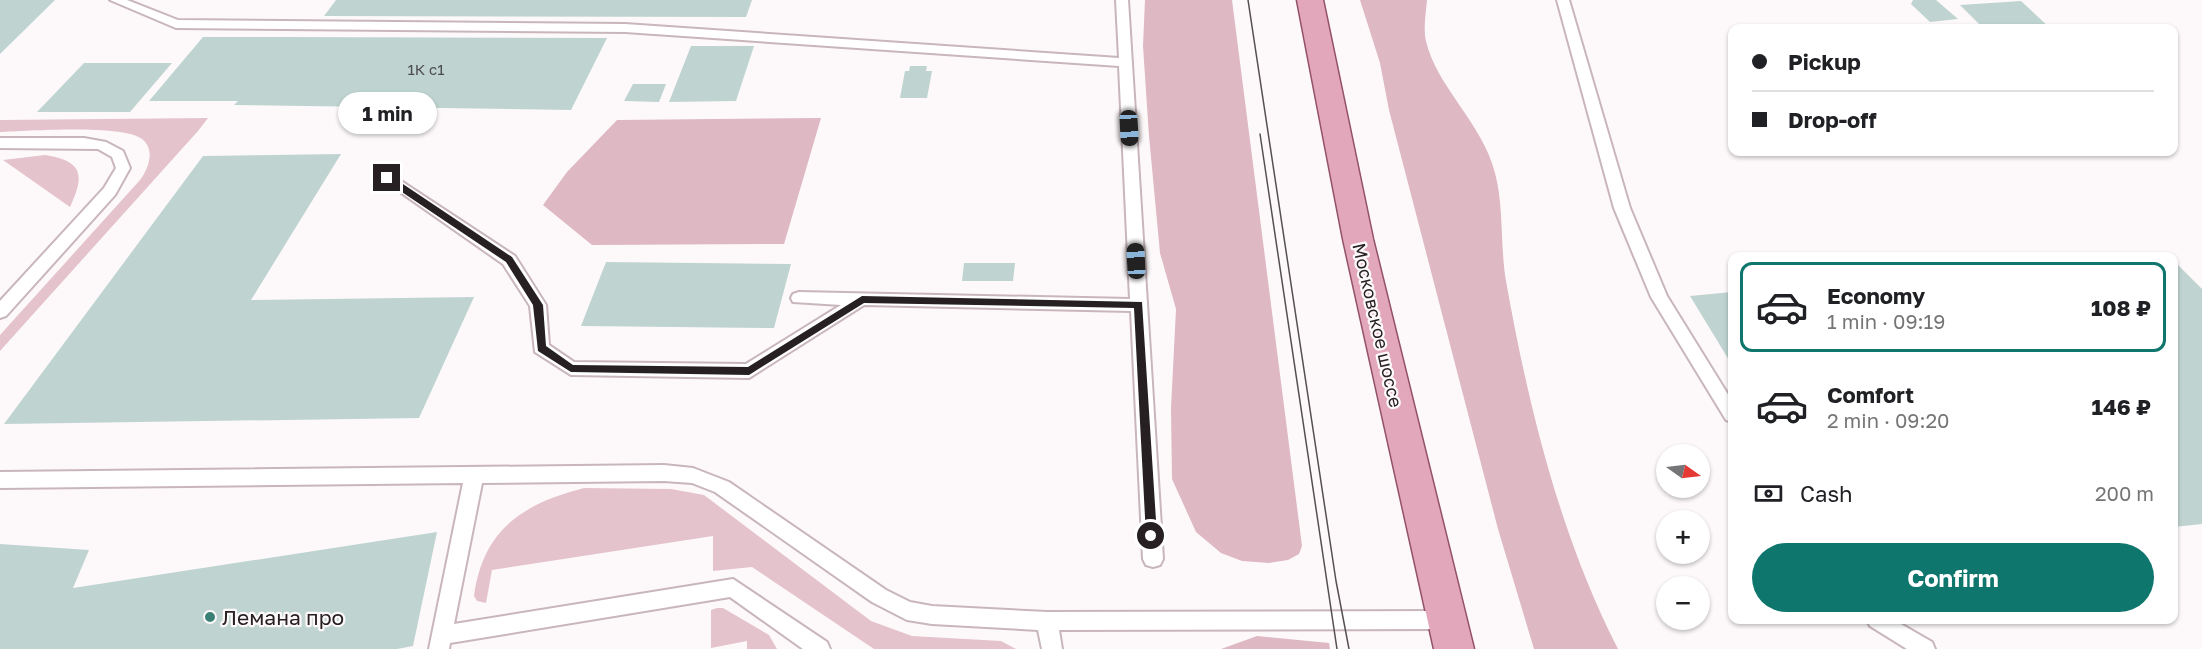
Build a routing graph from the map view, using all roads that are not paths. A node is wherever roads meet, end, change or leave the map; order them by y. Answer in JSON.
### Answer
{"nodes":[{"id":1,"x":116,"y":0,"type":"edge"},
{"id":2,"x":1122,"y":0,"type":"edge"},
{"id":3,"x":1310,"y":0,"type":"edge"},
{"id":4,"x":1563,"y":0,"type":"edge"},
{"id":5,"x":1125,"y":62,"type":"junction"},
{"id":6,"x":0,"y":143,"type":"edge"},
{"id":7,"x":387,"y":178,"type":"dead end"},
{"id":8,"x":799,"y":298,"type":"dead end"},
{"id":9,"x":862,"y":299,"type":"junction"},
{"id":10,"x":1138,"y":305,"type":"junction"},
{"id":11,"x":0,"y":312,"type":"edge"},
{"id":12,"x":1728,"y":409,"type":"edge"},
{"id":13,"x":474,"y":474,"type":"junction"},
{"id":14,"x":0,"y":480,"type":"edge"},
{"id":15,"x":1153,"y":559,"type":"dead end"},
{"id":16,"x":1047,"y":621,"type":"junction"},
{"id":17,"x":1884,"y":624,"type":"edge"},
{"id":18,"x":1450,"y":635,"type":"edge"},
{"id":19,"x":441,"y":642,"type":"edge"},
{"id":20,"x":820,"y":649,"type":"edge"},
{"id":21,"x":1052,"y":649,"type":"edge"},
{"id":22,"x":1925,"y":649,"type":"edge"}],
"edges":[{"from":1,"to":5,"type":"lane"},
{"from":2,"to":5,"type":"lane"},
{"from":3,"to":18,"type":"main road","name":"Московское шоссе"},
{"from":4,"to":12,"type":"lane"},
{"from":5,"to":10,"type":"lane"},
{"from":6,"to":11,"type":"lane"},
{"from":7,"to":9,"type":"lane"},
{"from":8,"to":9,"type":"lane"},
{"from":9,"to":10,"type":"lane"},
{"from":10,"to":15,"type":"lane"},
{"from":13,"to":14,"type":"lane"},
{"from":13,"to":16,"type":"lane"},
{"from":13,"to":19,"type":"lane"},
{"from":16,"to":18,"type":"lane"},
{"from":16,"to":21,"type":"lane"},
{"from":17,"to":22,"type":"lane"},
{"from":19,"to":20,"type":"lane"}]}
